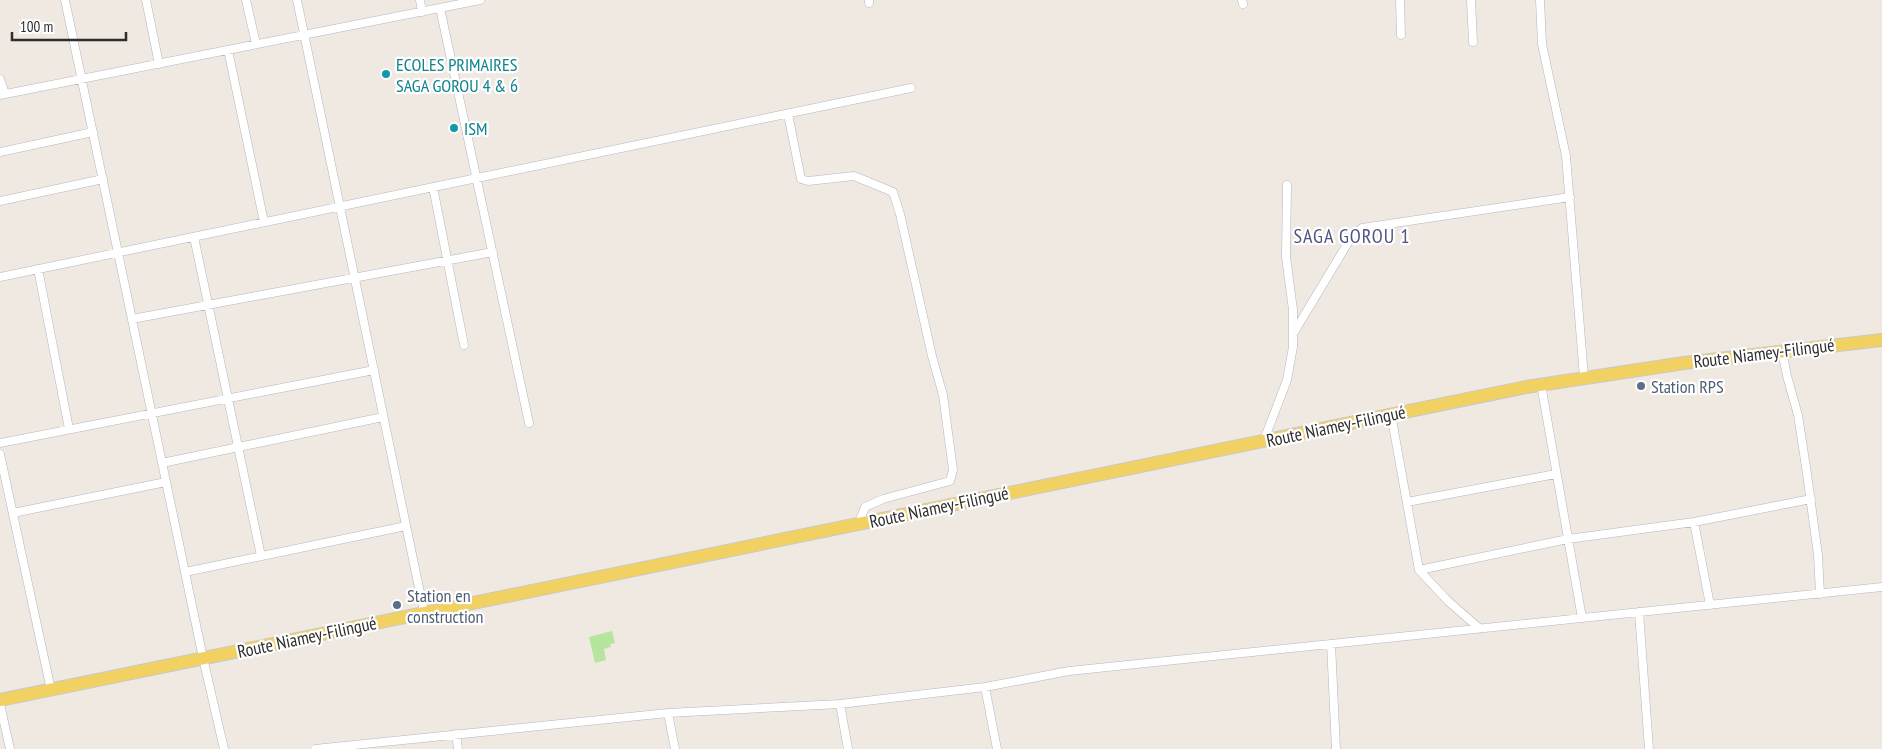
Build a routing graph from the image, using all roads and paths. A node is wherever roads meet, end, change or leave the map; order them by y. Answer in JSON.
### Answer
{"nodes":[{"id":1,"x":65,"y":0,"type":"edge"},
{"id":2,"x":146,"y":0,"type":"edge"},
{"id":3,"x":246,"y":0,"type":"edge"},
{"id":4,"x":297,"y":0,"type":"edge"},
{"id":5,"x":420,"y":0,"type":"edge"},
{"id":6,"x":480,"y":0,"type":"edge"},
{"id":7,"x":1400,"y":0,"type":"edge"},
{"id":8,"x":1471,"y":0,"type":"edge"},
{"id":9,"x":1540,"y":0,"type":"edge"},
{"id":10,"x":440,"y":8,"type":"junction"},
{"id":11,"x":422,"y":12,"type":"junction"},
{"id":12,"x":304,"y":35,"type":"junction"},
{"id":13,"x":1401,"y":35,"type":"dead end"},
{"id":14,"x":1473,"y":42,"type":"dead end"},
{"id":15,"x":256,"y":44,"type":"junction"},
{"id":16,"x":228,"y":50,"type":"junction"},
{"id":17,"x":159,"y":64,"type":"junction"},
{"id":18,"x":0,"y":79,"type":"edge"},
{"id":19,"x":82,"y":79,"type":"junction"},
{"id":20,"x":911,"y":88,"type":"dead end"},
{"id":21,"x":2,"y":95,"type":"edge"},
{"id":22,"x":788,"y":114,"type":"junction"},
{"id":23,"x":93,"y":132,"type":"junction"},
{"id":24,"x":0,"y":152,"type":"edge"},
{"id":25,"x":477,"y":178,"type":"junction"},
{"id":26,"x":103,"y":179,"type":"junction"},
{"id":27,"x":1287,"y":185,"type":"dead end"},
{"id":28,"x":433,"y":187,"type":"junction"},
{"id":29,"x":1570,"y":197,"type":"junction"},
{"id":30,"x":0,"y":201,"type":"edge"},
{"id":31,"x":340,"y":207,"type":"junction"},
{"id":32,"x":264,"y":222,"type":"junction"},
{"id":33,"x":194,"y":237,"type":"junction"},
{"id":34,"x":493,"y":252,"type":"junction"},
{"id":35,"x":118,"y":253,"type":"junction"},
{"id":36,"x":448,"y":261,"type":"junction"},
{"id":37,"x":38,"y":269,"type":"junction"},
{"id":38,"x":0,"y":277,"type":"edge"},
{"id":39,"x":355,"y":278,"type":"junction"},
{"id":40,"x":208,"y":305,"type":"junction"},
{"id":41,"x":132,"y":319,"type":"junction"},
{"id":42,"x":1293,"y":334,"type":"junction"},
{"id":43,"x":1882,"y":340,"type":"edge"},
{"id":44,"x":464,"y":345,"type":"dead end"},
{"id":45,"x":1782,"y":351,"type":"junction"},
{"id":46,"x":374,"y":370,"type":"junction"},
{"id":47,"x":1584,"y":376,"type":"junction"},
{"id":48,"x":1541,"y":384,"type":"junction"},
{"id":49,"x":228,"y":398,"type":"junction"},
{"id":50,"x":152,"y":413,"type":"junction"},
{"id":51,"x":1391,"y":414,"type":"junction"},
{"id":52,"x":383,"y":417,"type":"junction"},
{"id":53,"x":529,"y":423,"type":"dead end"},
{"id":54,"x":69,"y":430,"type":"junction"},
{"id":55,"x":1264,"y":440,"type":"junction"},
{"id":56,"x":0,"y":443,"type":"edge"},
{"id":57,"x":238,"y":447,"type":"junction"},
{"id":58,"x":0,"y":454,"type":"edge"},
{"id":59,"x":162,"y":463,"type":"junction"},
{"id":60,"x":1556,"y":474,"type":"junction"},
{"id":61,"x":166,"y":482,"type":"junction"},
{"id":62,"x":1811,"y":499,"type":"junction"},
{"id":63,"x":1407,"y":502,"type":"junction"},
{"id":64,"x":13,"y":513,"type":"junction"},
{"id":65,"x":1694,"y":522,"type":"junction"},
{"id":66,"x":859,"y":523,"type":"junction"},
{"id":67,"x":406,"y":526,"type":"junction"},
{"id":68,"x":1568,"y":539,"type":"junction"},
{"id":69,"x":261,"y":556,"type":"junction"},
{"id":70,"x":1419,"y":570,"type":"junction"},
{"id":71,"x":185,"y":572,"type":"junction"},
{"id":72,"x":1882,"y":587,"type":"edge"},
{"id":73,"x":1820,"y":594,"type":"junction"},
{"id":74,"x":1710,"y":605,"type":"junction"},
{"id":75,"x":424,"y":612,"type":"junction"},
{"id":76,"x":1639,"y":612,"type":"junction"},
{"id":77,"x":1582,"y":618,"type":"junction"},
{"id":78,"x":1480,"y":629,"type":"junction"},
{"id":79,"x":1331,"y":644,"type":"junction"},
{"id":80,"x":203,"y":658,"type":"junction"},
{"id":81,"x":985,"y":687,"type":"junction"},
{"id":82,"x":51,"y":690,"type":"junction"},
{"id":83,"x":0,"y":702,"type":"edge"},
{"id":84,"x":840,"y":704,"type":"junction"},
{"id":85,"x":668,"y":712,"type":"junction"},
{"id":86,"x":456,"y":734,"type":"junction"},
{"id":87,"x":10,"y":749,"type":"edge"},
{"id":88,"x":224,"y":749,"type":"edge"},
{"id":89,"x":315,"y":749,"type":"edge"},
{"id":90,"x":458,"y":749,"type":"edge"},
{"id":91,"x":675,"y":749,"type":"edge"},
{"id":92,"x":848,"y":749,"type":"edge"},
{"id":93,"x":998,"y":749,"type":"edge"},
{"id":94,"x":1336,"y":749,"type":"edge"},
{"id":95,"x":1649,"y":749,"type":"edge"}],
"edges":[{"from":1,"to":19,"type":"street"},
{"from":2,"to":17,"type":"street"},
{"from":3,"to":15,"type":"street"},
{"from":4,"to":12,"type":"street"},
{"from":5,"to":11,"type":"street"},
{"from":6,"to":10,"type":"street"},
{"from":7,"to":13,"type":"street"},
{"from":8,"to":14,"type":"street"},
{"from":9,"to":29,"type":"street"},
{"from":10,"to":11,"type":"street"},
{"from":10,"to":25,"type":"street"},
{"from":11,"to":12,"type":"street"},
{"from":12,"to":15,"type":"street"},
{"from":12,"to":31,"type":"street"},
{"from":15,"to":16,"type":"street"},
{"from":16,"to":17,"type":"street"},
{"from":16,"to":32,"type":"street"},
{"from":17,"to":19,"type":"street"},
{"from":18,"to":21,"type":"street"},
{"from":19,"to":21,"type":"street"},
{"from":19,"to":23,"type":"street"},
{"from":20,"to":22,"type":"street"},
{"from":22,"to":25,"type":"street"},
{"from":22,"to":66,"type":"street"},
{"from":23,"to":24,"type":"street"},
{"from":23,"to":26,"type":"street"},
{"from":25,"to":28,"type":"street"},
{"from":25,"to":34,"type":"street"},
{"from":26,"to":30,"type":"street"},
{"from":26,"to":35,"type":"street"},
{"from":27,"to":42,"type":"street"},
{"from":28,"to":31,"type":"street"},
{"from":28,"to":36,"type":"street"},
{"from":29,"to":42,"type":"street"},
{"from":29,"to":47,"type":"street"},
{"from":31,"to":32,"type":"street"},
{"from":31,"to":39,"type":"street"},
{"from":32,"to":33,"type":"street"},
{"from":33,"to":35,"type":"street"},
{"from":33,"to":40,"type":"street"},
{"from":34,"to":36,"type":"street"},
{"from":34,"to":53,"type":"street"},
{"from":35,"to":37,"type":"street"},
{"from":35,"to":41,"type":"street"},
{"from":36,"to":39,"type":"street"},
{"from":36,"to":44,"type":"street"},
{"from":37,"to":38,"type":"street"},
{"from":37,"to":54,"type":"street"},
{"from":39,"to":40,"type":"street"},
{"from":39,"to":46,"type":"street"},
{"from":40,"to":41,"type":"street"},
{"from":40,"to":49,"type":"street"},
{"from":41,"to":50,"type":"street"},
{"from":42,"to":55,"type":"street"},
{"from":43,"to":45,"type":"main road","name":"Route Niamey-Filingué"},
{"from":45,"to":47,"type":"main road","name":"Route Niamey-Filingué"},
{"from":45,"to":62,"type":"street"},
{"from":46,"to":49,"type":"street"},
{"from":46,"to":52,"type":"street"},
{"from":47,"to":48,"type":"main road","name":"Route Niamey-Filingué"},
{"from":48,"to":51,"type":"main road","name":"Route Niamey-Filingué"},
{"from":48,"to":60,"type":"street"},
{"from":49,"to":50,"type":"street"},
{"from":49,"to":57,"type":"street"},
{"from":50,"to":54,"type":"street"},
{"from":50,"to":59,"type":"street"},
{"from":51,"to":55,"type":"main road","name":"Route Niamey-Filingué"},
{"from":51,"to":63,"type":"street"},
{"from":52,"to":57,"type":"street"},
{"from":52,"to":67,"type":"street"},
{"from":54,"to":56,"type":"street"},
{"from":55,"to":66,"type":"main road","name":"Route Niamey-Filingué"},
{"from":57,"to":59,"type":"street"},
{"from":57,"to":69,"type":"street"},
{"from":58,"to":64,"type":"street"},
{"from":59,"to":61,"type":"street"},
{"from":60,"to":63,"type":"street"},
{"from":60,"to":68,"type":"street"},
{"from":61,"to":64,"type":"street"},
{"from":61,"to":71,"type":"street"},
{"from":62,"to":65,"type":"street"},
{"from":62,"to":73,"type":"street"},
{"from":63,"to":70,"type":"street"},
{"from":64,"to":82,"type":"street"},
{"from":65,"to":68,"type":"street"},
{"from":65,"to":74,"type":"street"},
{"from":66,"to":75,"type":"main road","name":"Route Niamey-Filingué"},
{"from":67,"to":69,"type":"street"},
{"from":67,"to":75,"type":"street"},
{"from":68,"to":70,"type":"street"},
{"from":68,"to":77,"type":"street"},
{"from":69,"to":71,"type":"street"},
{"from":70,"to":78,"type":"street"},
{"from":71,"to":80,"type":"street"},
{"from":72,"to":73,"type":"street"},
{"from":73,"to":74,"type":"street"},
{"from":74,"to":76,"type":"street"},
{"from":75,"to":80,"type":"main road","name":"Route Niamey-Filingué"},
{"from":76,"to":77,"type":"street"},
{"from":76,"to":95,"type":"street"},
{"from":77,"to":78,"type":"street"},
{"from":78,"to":79,"type":"street"},
{"from":79,"to":81,"type":"street"},
{"from":79,"to":94,"type":"street"},
{"from":80,"to":82,"type":"main road","name":"Route Niamey-Filingué"},
{"from":80,"to":88,"type":"street"},
{"from":81,"to":84,"type":"street"},
{"from":81,"to":93,"type":"street"},
{"from":82,"to":83,"type":"main road","name":"Route Niamey-Filingué"},
{"from":83,"to":87,"type":"street"},
{"from":84,"to":85,"type":"street"},
{"from":84,"to":92,"type":"street"},
{"from":85,"to":86,"type":"street"},
{"from":85,"to":91,"type":"street"},
{"from":86,"to":89,"type":"street"},
{"from":86,"to":90,"type":"street"}]}
